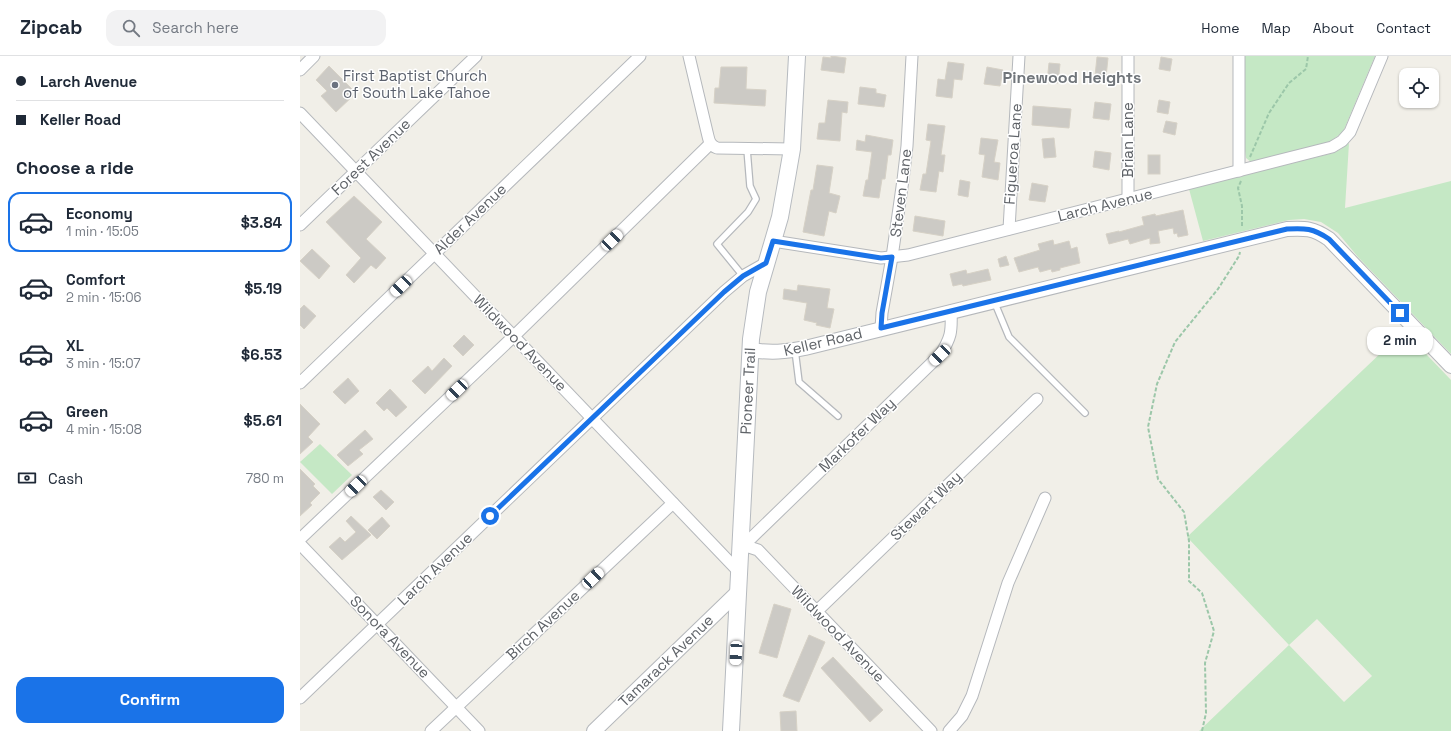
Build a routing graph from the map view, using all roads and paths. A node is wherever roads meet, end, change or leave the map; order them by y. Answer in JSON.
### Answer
{"nodes":[{"id":1,"x":314,"y":56,"type":"edge"},
{"id":2,"x":476,"y":56,"type":"edge"},
{"id":3,"x":640,"y":56,"type":"edge"},
{"id":4,"x":689,"y":56,"type":"edge"},
{"id":5,"x":797,"y":56,"type":"edge"},
{"id":6,"x":912,"y":56,"type":"edge"},
{"id":7,"x":1019,"y":56,"type":"edge"},
{"id":8,"x":1128,"y":56,"type":"edge"},
{"id":9,"x":1239,"y":56,"type":"edge"},
{"id":10,"x":1308,"y":56,"type":"edge"},
{"id":11,"x":1382,"y":56,"type":"edge"},
{"id":12,"x":300,"y":70,"type":"edge"},
{"id":13,"x":300,"y":113,"type":"edge"},
{"id":14,"x":710,"y":144,"type":"junction"},
{"id":15,"x":747,"y":149,"type":"junction"},
{"id":16,"x":792,"y":149,"type":"junction"},
{"id":17,"x":1242,"y":170,"type":"junction"},
{"id":18,"x":356,"y":172,"type":"junction"},
{"id":19,"x":1128,"y":199,"type":"junction"},
{"id":20,"x":300,"y":225,"type":"edge"},
{"id":21,"x":1009,"y":229,"type":"junction"},
{"id":22,"x":773,"y":241,"type":"junction"},
{"id":23,"x":1242,"y":241,"type":"junction"},
{"id":24,"x":434,"y":253,"type":"junction"},
{"id":25,"x":892,"y":257,"type":"junction"},
{"id":26,"x":766,"y":263,"type":"junction"},
{"id":27,"x":743,"y":276,"type":"junction"},
{"id":28,"x":994,"y":301,"type":"junction"},
{"id":29,"x":951,"y":311,"type":"junction"},
{"id":30,"x":881,"y":328,"type":"junction"},
{"id":31,"x":514,"y":336,"type":"junction"},
{"id":32,"x":750,"y":350,"type":"junction"},
{"id":33,"x":795,"y":350,"type":"junction"},
{"id":34,"x":1451,"y":366,"type":"edge"},
{"id":35,"x":300,"y":383,"type":"edge"},
{"id":36,"x":1037,"y":399,"type":"dead end"},
{"id":37,"x":1085,"y":413,"type":"dead end"},
{"id":38,"x":838,"y":416,"type":"dead end"},
{"id":39,"x":592,"y":418,"type":"junction"},
{"id":40,"x":1045,"y":498,"type":"dead end"},
{"id":41,"x":673,"y":503,"type":"junction"},
{"id":42,"x":300,"y":539,"type":"edge"},
{"id":43,"x":300,"y":544,"type":"edge"},
{"id":44,"x":740,"y":548,"type":"junction"},
{"id":45,"x":740,"y":573,"type":"junction"},
{"id":46,"x":739,"y":591,"type":"junction"},
{"id":47,"x":816,"y":612,"type":"junction"},
{"id":48,"x":377,"y":624,"type":"junction"},
{"id":49,"x":300,"y":698,"type":"edge"},
{"id":50,"x":456,"y":707,"type":"junction"},
{"id":51,"x":431,"y":731,"type":"edge"},
{"id":52,"x":479,"y":731,"type":"edge"},
{"id":53,"x":594,"y":731,"type":"edge"},
{"id":54,"x":731,"y":731,"type":"edge"},
{"id":55,"x":931,"y":731,"type":"edge"},
{"id":56,"x":949,"y":731,"type":"edge"},
{"id":57,"x":1202,"y":731,"type":"edge"}],
"edges":[{"from":1,"to":12,"type":"street"},
{"from":2,"to":18,"type":"street","name":"Forest Avenue"},
{"from":3,"to":24,"type":"street","name":"Alder Avenue"},
{"from":4,"to":14,"type":"street"},
{"from":5,"to":16,"type":"main road","name":"Pioneer Trail"},
{"from":6,"to":25,"type":"street","name":"Steven Lane"},
{"from":7,"to":21,"type":"street","name":"Figueroa Lane"},
{"from":8,"to":19,"type":"street","name":"Brian Lane"},
{"from":9,"to":17,"type":"street"},
{"from":10,"to":17,"type":"path"},
{"from":11,"to":17,"type":"street","name":"Larch Avenue"},
{"from":13,"to":18,"type":"street","name":"Wildwood Avenue"},
{"from":14,"to":15,"type":"street"},
{"from":14,"to":31,"type":"street"},
{"from":15,"to":16,"type":"street"},
{"from":15,"to":27,"type":"lane"},
{"from":16,"to":22,"type":"main road","name":"Pioneer Trail"},
{"from":17,"to":19,"type":"street","name":"Larch Avenue"},
{"from":17,"to":23,"type":"path"},
{"from":18,"to":20,"type":"street","name":"Forest Avenue"},
{"from":18,"to":24,"type":"street","name":"Wildwood Avenue"},
{"from":19,"to":21,"type":"street","name":"Larch Avenue"},
{"from":21,"to":25,"type":"street","name":"Larch Avenue"},
{"from":22,"to":25,"type":"street","name":"Larch Avenue"},
{"from":22,"to":26,"type":"main road","name":"Pioneer Trail"},
{"from":23,"to":28,"type":"street","name":"Keller Road"},
{"from":23,"to":34,"type":"street","name":"Keller Road"},
{"from":23,"to":57,"type":"path"},
{"from":24,"to":31,"type":"street","name":"Wildwood Avenue"},
{"from":24,"to":35,"type":"street","name":"Alder Avenue"},
{"from":25,"to":30,"type":"street","name":"Steven Lane"},
{"from":26,"to":27,"type":"street","name":"Larch Avenue"},
{"from":26,"to":32,"type":"main road","name":"Pioneer Trail"},
{"from":27,"to":39,"type":"street","name":"Larch Avenue"},
{"from":28,"to":29,"type":"street","name":"Keller Road"},
{"from":28,"to":37,"type":"lane"},
{"from":29,"to":30,"type":"street","name":"Keller Road"},
{"from":29,"to":44,"type":"street","name":"Markofer Way"},
{"from":30,"to":33,"type":"street","name":"Keller Road"},
{"from":31,"to":39,"type":"street","name":"Wildwood Avenue"},
{"from":31,"to":42,"type":"street"},
{"from":32,"to":33,"type":"street","name":"Keller Road"},
{"from":32,"to":44,"type":"main road","name":"Pioneer Trail"},
{"from":33,"to":38,"type":"lane"},
{"from":36,"to":47,"type":"street","name":"Stewart Way"},
{"from":39,"to":41,"type":"street","name":"Wildwood Avenue"},
{"from":39,"to":48,"type":"street","name":"Larch Avenue"},
{"from":40,"to":56,"type":"street"},
{"from":41,"to":45,"type":"street","name":"Wildwood Avenue"},
{"from":41,"to":50,"type":"street","name":"Birch Avenue"},
{"from":43,"to":48,"type":"street","name":"Sonora Avenue"},
{"from":44,"to":45,"type":"main road","name":"Pioneer Trail"},
{"from":44,"to":47,"type":"street","name":"Wildwood Avenue"},
{"from":45,"to":46,"type":"main road","name":"Pioneer Trail"},
{"from":46,"to":53,"type":"street","name":"Tamarack Avenue"},
{"from":46,"to":54,"type":"main road","name":"Pioneer Trail"},
{"from":47,"to":55,"type":"street","name":"Wildwood Avenue"},
{"from":48,"to":49,"type":"street","name":"Larch Avenue"},
{"from":48,"to":50,"type":"street","name":"Sonora Avenue"},
{"from":50,"to":51,"type":"street","name":"Birch Avenue"},
{"from":50,"to":52,"type":"street","name":"Sonora Avenue"}]}
